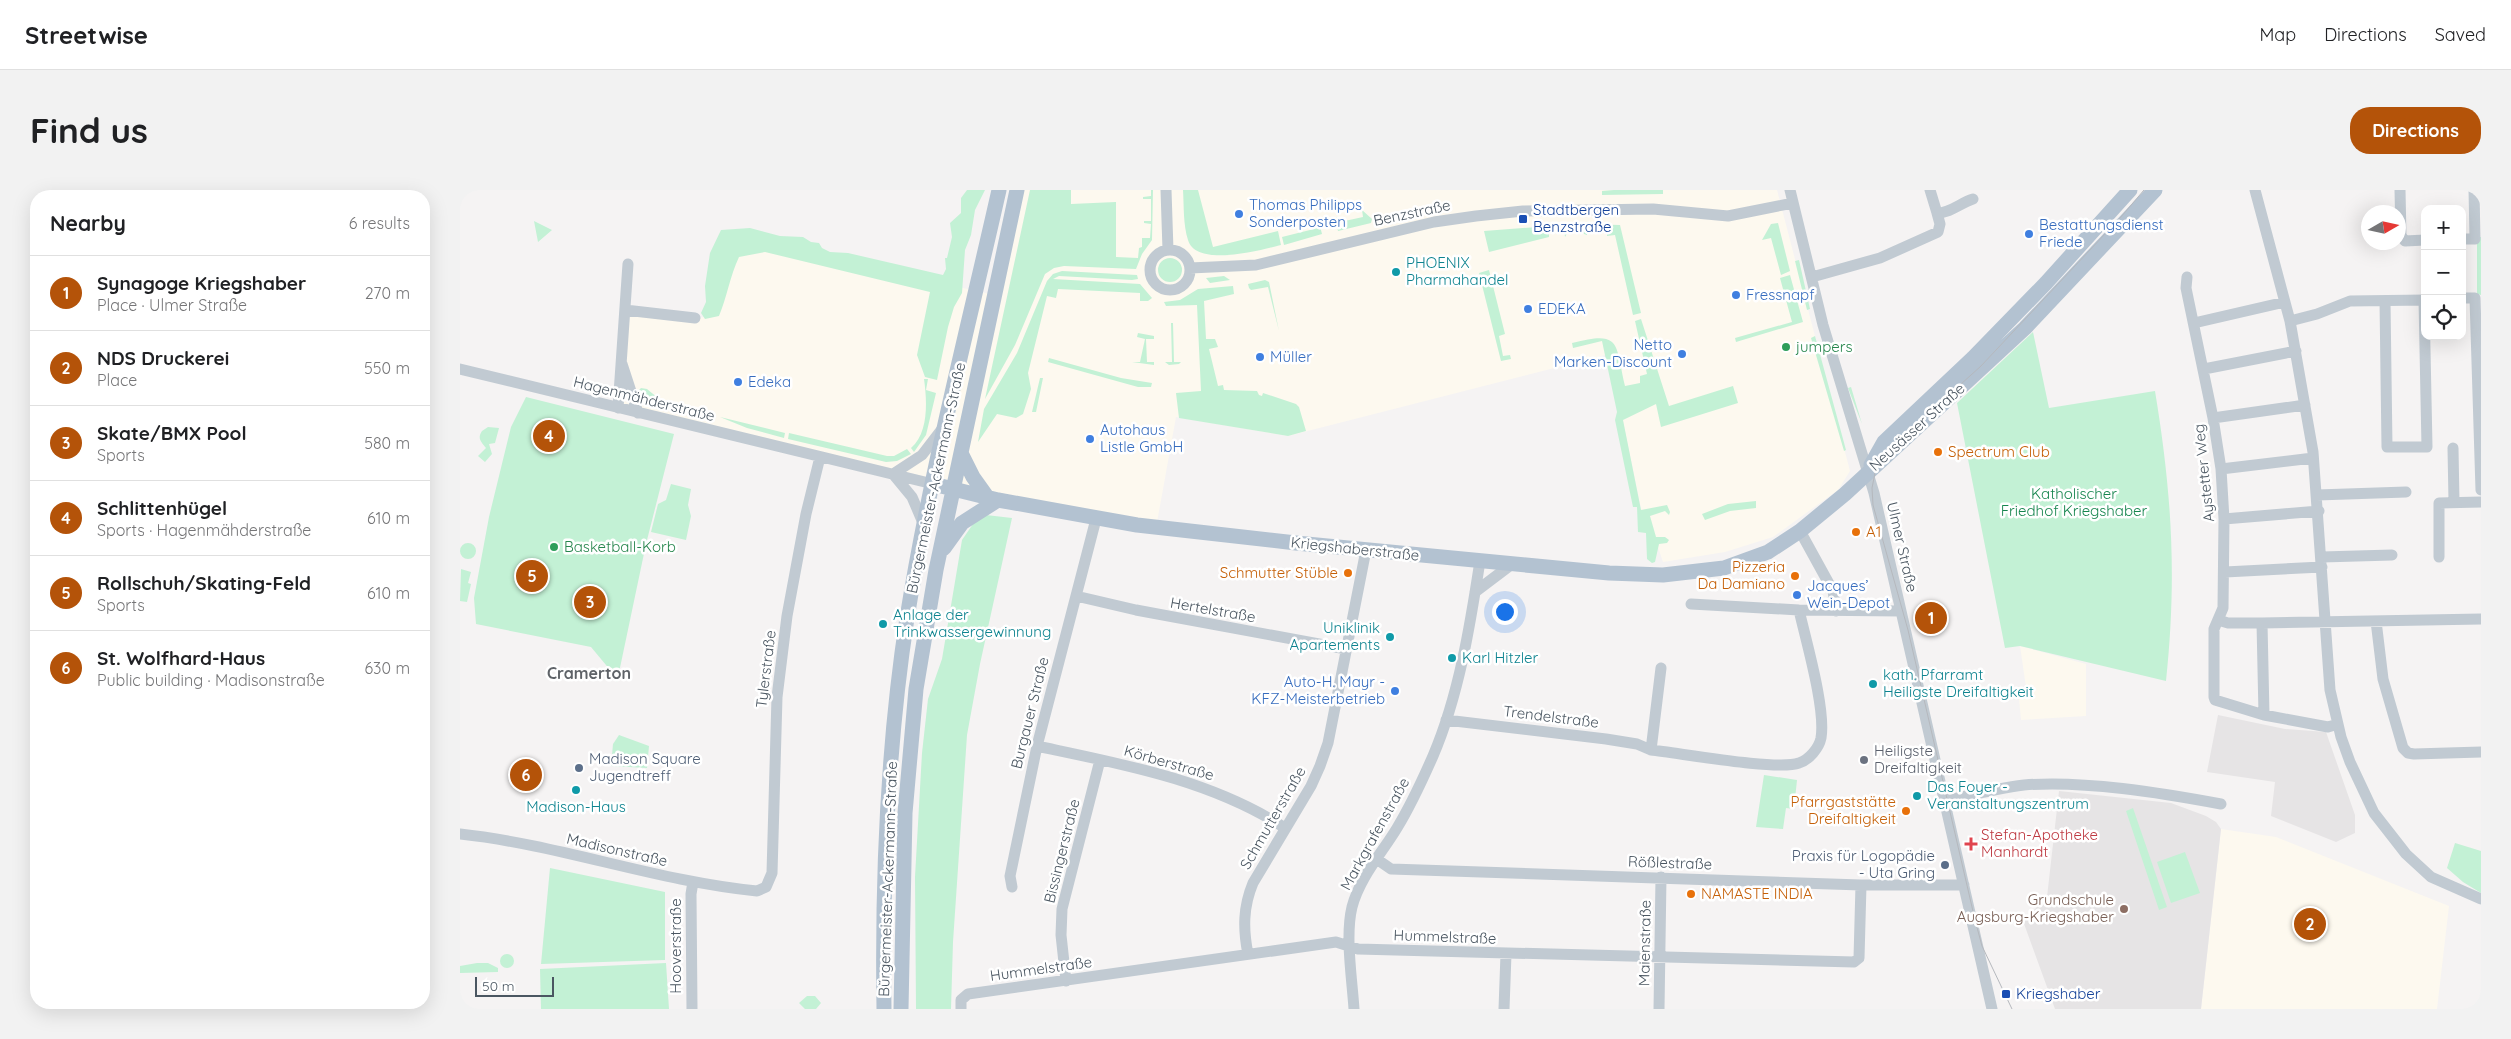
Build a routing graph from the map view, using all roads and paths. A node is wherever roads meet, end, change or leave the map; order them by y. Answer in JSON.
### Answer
{"nodes":[{"id":1,"x":999,"y":190,"type":"edge"},
{"id":2,"x":1017,"y":190,"type":"edge"},
{"id":3,"x":1166,"y":190,"type":"edge"},
{"id":4,"x":1790,"y":190,"type":"edge"},
{"id":5,"x":1930,"y":190,"type":"edge"},
{"id":6,"x":2130,"y":190,"type":"edge"},
{"id":7,"x":2155,"y":190,"type":"edge"},
{"id":8,"x":2255,"y":190,"type":"edge"},
{"id":9,"x":2400,"y":190,"type":"edge"},
{"id":10,"x":2474,"y":190,"type":"edge"},
{"id":11,"x":1973,"y":199,"type":"dead end"},
{"id":12,"x":1793,"y":203,"type":"junction"},
{"id":13,"x":1937,"y":213,"type":"junction"},
{"id":14,"x":2466,"y":239,"type":"edge"},
{"id":15,"x":2421,"y":240,"type":"edge"},
{"id":16,"x":1168,"y":250,"type":"junction"},
{"id":17,"x":628,"y":264,"type":"dead end"},
{"id":18,"x":1190,"y":268,"type":"junction"},
{"id":19,"x":1812,"y":277,"type":"junction"},
{"id":20,"x":2187,"y":277,"type":"dead end"},
{"id":21,"x":2466,"y":298,"type":"edge"},
{"id":22,"x":2421,"y":300,"type":"edge"},
{"id":23,"x":2385,"y":301,"type":"junction"},
{"id":24,"x":2285,"y":302,"type":"junction"},
{"id":25,"x":625,"y":310,"type":"junction"},
{"id":26,"x":695,"y":318,"type":"dead end"},
{"id":27,"x":2290,"y":321,"type":"junction"},
{"id":28,"x":2194,"y":323,"type":"junction"},
{"id":29,"x":2425,"y":340,"type":"edge"},
{"id":30,"x":2296,"y":352,"type":"junction"},
{"id":31,"x":460,"y":369,"type":"edge"},
{"id":32,"x":2204,"y":369,"type":"junction"},
{"id":33,"x":624,"y":376,"type":"junction"},
{"id":34,"x":2305,"y":405,"type":"junction"},
{"id":35,"x":618,"y":408,"type":"junction"},
{"id":36,"x":638,"y":413,"type":"junction"},
{"id":37,"x":2213,"y":418,"type":"junction"},
{"id":38,"x":946,"y":422,"type":"junction"},
{"id":39,"x":2452,"y":448,"type":"dead end"},
{"id":40,"x":961,"y":453,"type":"junction"},
{"id":41,"x":820,"y":457,"type":"junction"},
{"id":42,"x":2313,"y":458,"type":"junction"},
{"id":43,"x":2221,"y":469,"type":"junction"},
{"id":44,"x":1866,"y":472,"type":"junction"},
{"id":45,"x":892,"y":474,"type":"junction"},
{"id":46,"x":933,"y":484,"type":"junction"},
{"id":47,"x":952,"y":490,"type":"junction"},
{"id":48,"x":2481,"y":490,"type":"edge"},
{"id":49,"x":2406,"y":492,"type":"dead end"},
{"id":50,"x":2317,"y":495,"type":"junction"},
{"id":51,"x":993,"y":499,"type":"junction"},
{"id":52,"x":2454,"y":502,"type":"junction"},
{"id":53,"x":2481,"y":502,"type":"edge"},
{"id":54,"x":2318,"y":511,"type":"junction"},
{"id":55,"x":1096,"y":518,"type":"junction"},
{"id":56,"x":2224,"y":519,"type":"junction"},
{"id":57,"x":924,"y":525,"type":"junction"},
{"id":58,"x":1800,"y":531,"type":"junction"},
{"id":59,"x":1366,"y":550,"type":"junction"},
{"id":60,"x":2392,"y":555,"type":"dead end"},
{"id":61,"x":939,"y":556,"type":"junction"},
{"id":62,"x":2439,"y":556,"type":"dead end"},
{"id":63,"x":1480,"y":561,"type":"junction"},
{"id":64,"x":2322,"y":562,"type":"junction"},
{"id":65,"x":1512,"y":564,"type":"junction"},
{"id":66,"x":2225,"y":572,"type":"junction"},
{"id":67,"x":1476,"y":592,"type":"junction"},
{"id":68,"x":1076,"y":596,"type":"junction"},
{"id":69,"x":1691,"y":604,"type":"dead end"},
{"id":70,"x":1799,"y":610,"type":"junction"},
{"id":71,"x":1836,"y":611,"type":"junction"},
{"id":72,"x":1901,"y":611,"type":"junction"},
{"id":73,"x":2481,"y":619,"type":"edge"},
{"id":74,"x":2218,"y":620,"type":"junction"},
{"id":75,"x":2376,"y":621,"type":"junction"},
{"id":76,"x":2325,"y":622,"type":"junction"},
{"id":77,"x":2262,"y":623,"type":"junction"},
{"id":78,"x":1346,"y":650,"type":"junction"},
{"id":79,"x":1661,"y":668,"type":"dead end"},
{"id":80,"x":2264,"y":715,"type":"junction"},
{"id":81,"x":1446,"y":720,"type":"junction"},
{"id":82,"x":2338,"y":724,"type":"junction"},
{"id":83,"x":1037,"y":746,"type":"junction"},
{"id":84,"x":1651,"y":750,"type":"junction"},
{"id":85,"x":2481,"y":752,"type":"edge"},
{"id":86,"x":1100,"y":760,"type":"junction"},
{"id":87,"x":1945,"y":801,"type":"junction"},
{"id":88,"x":2221,"y":804,"type":"dead end"},
{"id":89,"x":1285,"y":828,"type":"junction"},
{"id":90,"x":460,"y":834,"type":"edge"},
{"id":91,"x":1378,"y":860,"type":"junction"},
{"id":92,"x":1661,"y":877,"type":"junction"},
{"id":93,"x":693,"y":882,"type":"junction"},
{"id":94,"x":1861,"y":885,"type":"junction"},
{"id":95,"x":1964,"y":885,"type":"junction"},
{"id":96,"x":766,"y":887,"type":"joint"},
{"id":97,"x":1012,"y":887,"type":"dead end"},
{"id":98,"x":2481,"y":899,"type":"edge"},
{"id":99,"x":1351,"y":946,"type":"junction"},
{"id":100,"x":1248,"y":954,"type":"junction"},
{"id":101,"x":1506,"y":954,"type":"junction"},
{"id":102,"x":1660,"y":958,"type":"junction"},
{"id":103,"x":1066,"y":981,"type":"junction"},
{"id":104,"x":961,"y":1004,"type":"edge"},
{"id":105,"x":1992,"y":1007,"type":"edge"},
{"id":106,"x":692,"y":1009,"type":"edge"},
{"id":107,"x":884,"y":1009,"type":"edge"},
{"id":108,"x":901,"y":1009,"type":"edge"},
{"id":109,"x":1354,"y":1009,"type":"edge"},
{"id":110,"x":1504,"y":1009,"type":"edge"},
{"id":111,"x":1660,"y":1009,"type":"edge"}],
"edges":[{"from":1,"to":38,"type":"main road","name":"Bürgermeister-Ackermann-Straße"},
{"from":2,"to":40,"type":"main road","name":"Bürgermeister-Ackermann-Straße"},
{"from":3,"to":16,"type":"street"},
{"from":4,"to":12,"type":"street","name":"Ulmer Straße"},
{"from":5,"to":13,"type":"street"},
{"from":6,"to":44,"type":"main road","name":"Neusässer Straße"},
{"from":7,"to":44,"type":"main road","name":"Neusässer Straße"},
{"from":8,"to":24,"type":"street"},
{"from":9,"to":15,"type":"street"},
{"from":10,"to":14,"type":"street"},
{"from":11,"to":13,"type":"street"},
{"from":12,"to":18,"type":"street","name":"Benzstraße"},
{"from":12,"to":19,"type":"street","name":"Ulmer Straße"},
{"from":13,"to":19,"type":"street"},
{"from":16,"to":18,"type":"street"},
{"from":16,"to":18,"type":"street"},
{"from":17,"to":25,"type":"street"},
{"from":19,"to":44,"type":"street","name":"Ulmer Straße"},
{"from":20,"to":28,"type":"street","name":"Aystetter Weg"},
{"from":21,"to":48,"type":"street"},
{"from":22,"to":23,"type":"street"},
{"from":23,"to":27,"type":"street"},
{"from":23,"to":29,"type":"street"},
{"from":24,"to":27,"type":"street"},
{"from":24,"to":28,"type":"street"},
{"from":25,"to":26,"type":"street"},
{"from":25,"to":33,"type":"street"},
{"from":27,"to":30,"type":"street"},
{"from":28,"to":32,"type":"street","name":"Aystetter Weg"},
{"from":30,"to":32,"type":"street"},
{"from":30,"to":34,"type":"street"},
{"from":31,"to":35,"type":"street","name":"Hagenmähderstraße"},
{"from":32,"to":37,"type":"street","name":"Aystetter Weg"},
{"from":33,"to":35,"type":"street"},
{"from":33,"to":36,"type":"street"},
{"from":34,"to":37,"type":"street"},
{"from":34,"to":42,"type":"street"},
{"from":35,"to":36,"type":"street","name":"Hagenmähderstraße"},
{"from":36,"to":41,"type":"street","name":"Hagenmähderstraße"},
{"from":37,"to":43,"type":"street","name":"Aystetter Weg"},
{"from":38,"to":45,"type":"street"},
{"from":38,"to":46,"type":"main road","name":"Bürgermeister-Ackermann-Straße"},
{"from":39,"to":52,"type":"street"},
{"from":40,"to":47,"type":"main road","name":"Bürgermeister-Ackermann-Straße"},
{"from":40,"to":51,"type":"main road"},
{"from":41,"to":45,"type":"street","name":"Kriegshaberstraße"},
{"from":41,"to":96,"type":"street","name":"Tylerstraße"},
{"from":42,"to":43,"type":"street"},
{"from":42,"to":50,"type":"street"},
{"from":43,"to":56,"type":"street","name":"Aystetter Weg"},
{"from":44,"to":58,"type":"main road","name":"Kriegshaberstraße"},
{"from":44,"to":72,"type":"street","name":"Ulmer Straße"},
{"from":45,"to":46,"type":"street","name":"Kriegshaberstraße"},
{"from":45,"to":57,"type":"street"},
{"from":46,"to":47,"type":"main road","name":"Kriegshaberstraße"},
{"from":46,"to":57,"type":"main road","name":"Bürgermeister-Ackermann-Straße"},
{"from":47,"to":51,"type":"main road","name":"Kriegshaberstraße"},
{"from":47,"to":61,"type":"main road","name":"Bürgermeister-Ackermann-Straße"},
{"from":49,"to":50,"type":"street"},
{"from":50,"to":54,"type":"street"},
{"from":51,"to":55,"type":"main road","name":"Kriegshaberstraße"},
{"from":51,"to":61,"type":"main road"},
{"from":52,"to":53,"type":"street"},
{"from":52,"to":62,"type":"street"},
{"from":54,"to":56,"type":"street"},
{"from":54,"to":64,"type":"street"},
{"from":55,"to":59,"type":"main road","name":"Kriegshaberstraße"},
{"from":55,"to":68,"type":"street","name":"Burgauer Straße"},
{"from":56,"to":66,"type":"street","name":"Aystetter Weg"},
{"from":57,"to":107,"type":"main road","name":"Bürgermeister-Ackermann-Straße"},
{"from":58,"to":65,"type":"main road","name":"Kriegshaberstraße"},
{"from":58,"to":71,"type":"street"},
{"from":59,"to":63,"type":"main road","name":"Kriegshaberstraße"},
{"from":59,"to":78,"type":"street","name":"Schmutterstraße"},
{"from":60,"to":64,"type":"street"},
{"from":61,"to":108,"type":"main road","name":"Bürgermeister-Ackermann-Straße"},
{"from":63,"to":65,"type":"main road","name":"Kriegshaberstraße"},
{"from":63,"to":67,"type":"street","name":"Markgrafenstraße"},
{"from":64,"to":66,"type":"street"},
{"from":64,"to":76,"type":"street"},
{"from":65,"to":67,"type":"street"},
{"from":66,"to":74,"type":"street","name":"Aystetter Weg"},
{"from":67,"to":81,"type":"street","name":"Markgrafenstraße"},
{"from":68,"to":78,"type":"street","name":"Hertelstraße"},
{"from":68,"to":83,"type":"street","name":"Burgauer Straße"},
{"from":69,"to":70,"type":"street"},
{"from":70,"to":71,"type":"street"},
{"from":70,"to":84,"type":"street","name":"Trendelstraße"},
{"from":71,"to":72,"type":"street"},
{"from":72,"to":87,"type":"street","name":"Ulmer Straße"},
{"from":73,"to":75,"type":"street"},
{"from":74,"to":77,"type":"street"},
{"from":74,"to":80,"type":"street","name":"Aystetter Weg"},
{"from":75,"to":76,"type":"street"},
{"from":75,"to":85,"type":"street"},
{"from":76,"to":77,"type":"street"},
{"from":76,"to":82,"type":"street"},
{"from":77,"to":80,"type":"street"},
{"from":78,"to":89,"type":"street","name":"Schmutterstraße"},
{"from":79,"to":84,"type":"street"},
{"from":80,"to":82,"type":"street","name":"Aystetter Weg"},
{"from":81,"to":84,"type":"street","name":"Trendelstraße"},
{"from":81,"to":91,"type":"street","name":"Markgrafenstraße"},
{"from":82,"to":98,"type":"street"},
{"from":83,"to":86,"type":"street","name":"Körberstraße"},
{"from":83,"to":97,"type":"street","name":"Burgauer Straße"},
{"from":86,"to":89,"type":"street","name":"Körberstraße"},
{"from":86,"to":103,"type":"street","name":"Bissingerstraße"},
{"from":87,"to":88,"type":"street"},
{"from":87,"to":95,"type":"street","name":"Ulmer Straße"},
{"from":89,"to":100,"type":"street","name":"Schmutterstraße"},
{"from":90,"to":93,"type":"street","name":"Madisonstraße"},
{"from":91,"to":92,"type":"street","name":"Rößlestraße"},
{"from":91,"to":99,"type":"street","name":"Markgrafenstraße"},
{"from":92,"to":94,"type":"street","name":"Rößlestraße"},
{"from":92,"to":102,"type":"street","name":"Maienstraße"},
{"from":93,"to":96,"type":"street","name":"Madisonstraße"},
{"from":93,"to":106,"type":"street","name":"Hooverstraße"},
{"from":94,"to":95,"type":"street","name":"Rößlestraße"},
{"from":94,"to":102,"type":"street","name":"Hummelstraße"},
{"from":95,"to":105,"type":"street","name":"Ulmer Straße"},
{"from":99,"to":100,"type":"street","name":"Hummelstraße"},
{"from":99,"to":101,"type":"street","name":"Hummelstraße"},
{"from":99,"to":109,"type":"street","name":"Markgrafenstraße"},
{"from":100,"to":103,"type":"street","name":"Hummelstraße"},
{"from":101,"to":102,"type":"street","name":"Hummelstraße"},
{"from":101,"to":110,"type":"street"},
{"from":102,"to":111,"type":"street","name":"Maienstraße"},
{"from":103,"to":104,"type":"street","name":"Hummelstraße"}]}
